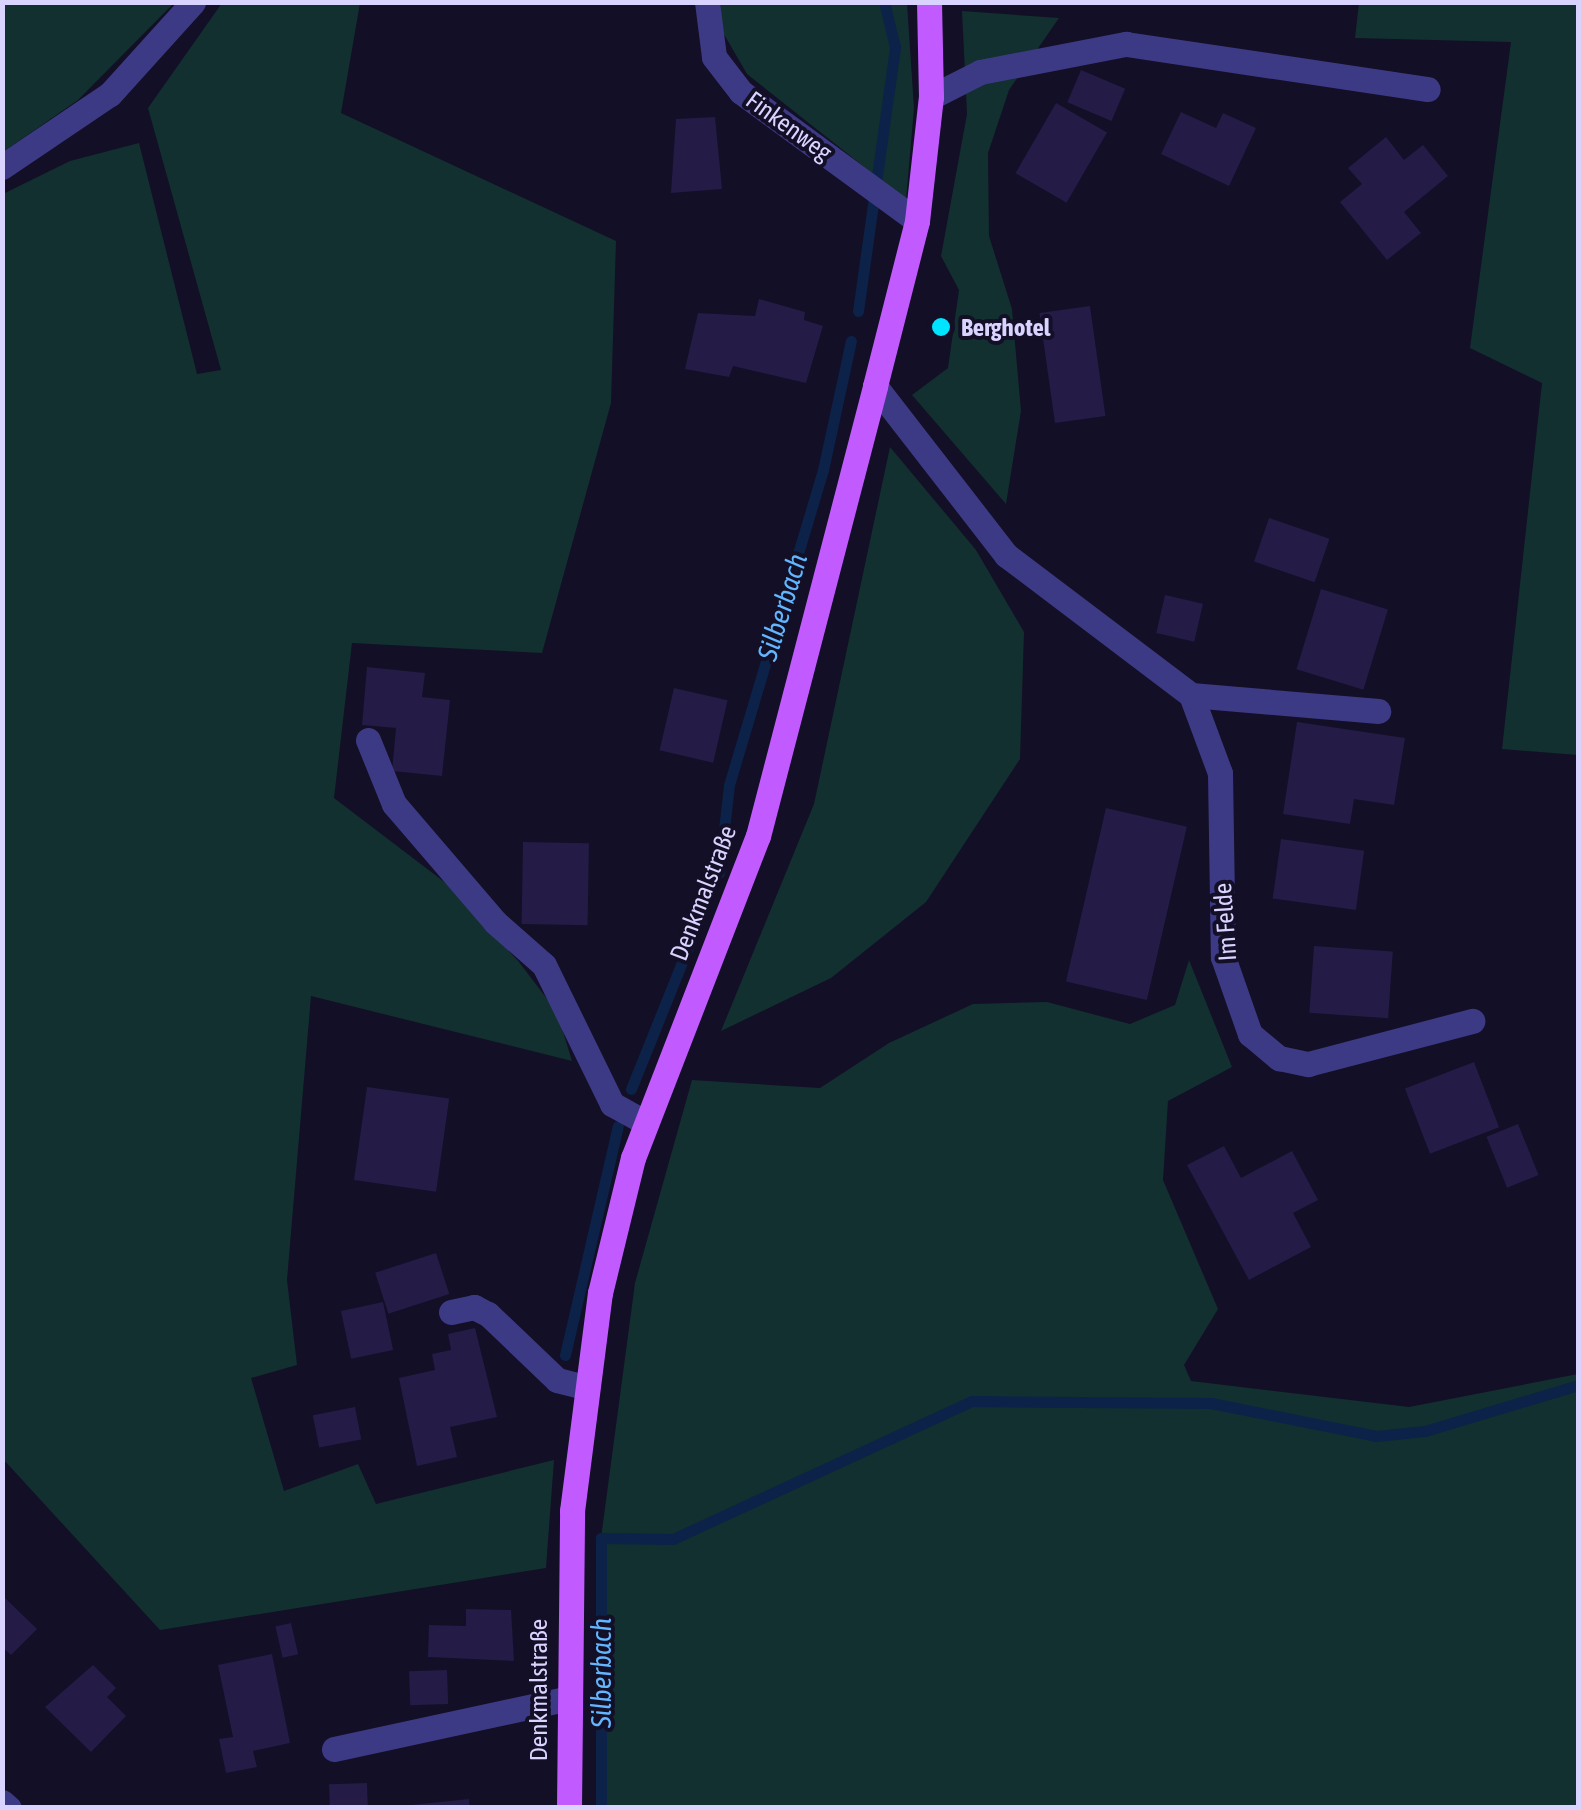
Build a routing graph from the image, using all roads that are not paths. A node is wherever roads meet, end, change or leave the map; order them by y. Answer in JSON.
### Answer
{"nodes":[{"id":1,"x":193,"y":2,"type":"edge"},
{"id":2,"x":706,"y":2,"type":"edge"},
{"id":3,"x":928,"y":2,"type":"edge"},
{"id":4,"x":1428,"y":89,"type":"dead end"},
{"id":5,"x":931,"y":97,"type":"junction"},
{"id":6,"x":2,"y":167,"type":"edge"},
{"id":7,"x":917,"y":220,"type":"junction"},
{"id":8,"x":876,"y":386,"type":"junction"},
{"id":9,"x":1191,"y":695,"type":"junction"},
{"id":10,"x":1378,"y":712,"type":"dead end"},
{"id":11,"x":368,"y":740,"type":"dead end"},
{"id":12,"x":1472,"y":1021,"type":"dead end"},
{"id":13,"x":646,"y":1123,"type":"junction"},
{"id":14,"x":451,"y":1312,"type":"dead end"},
{"id":15,"x":585,"y":1387,"type":"junction"},
{"id":16,"x":569,"y":1698,"type":"junction"},
{"id":17,"x":334,"y":1749,"type":"dead end"},
{"id":18,"x":2,"y":1802,"type":"edge"},
{"id":19,"x":9,"y":1808,"type":"edge"},
{"id":20,"x":569,"y":1808,"type":"edge"}],
"edges":[{"from":1,"to":6,"type":"street"},
{"from":2,"to":7,"type":"street","name":"Finkenweg"},
{"from":3,"to":5,"type":"main road","name":"Denkmalstraße"},
{"from":4,"to":5,"type":"street"},
{"from":5,"to":7,"type":"main road","name":"Denkmalstraße"},
{"from":7,"to":8,"type":"main road","name":"Denkmalstraße"},
{"from":8,"to":9,"type":"street"},
{"from":8,"to":13,"type":"main road","name":"Denkmalstraße"},
{"from":9,"to":10,"type":"street"},
{"from":9,"to":12,"type":"street","name":"Im Felde"},
{"from":11,"to":13,"type":"street"},
{"from":13,"to":15,"type":"main road","name":"Denkmalstraße"},
{"from":14,"to":15,"type":"street"},
{"from":15,"to":16,"type":"main road","name":"Denkmalstraße"},
{"from":16,"to":17,"type":"street"},
{"from":16,"to":20,"type":"main road","name":"Denkmalstraße"},
{"from":18,"to":19,"type":"street"}]}
